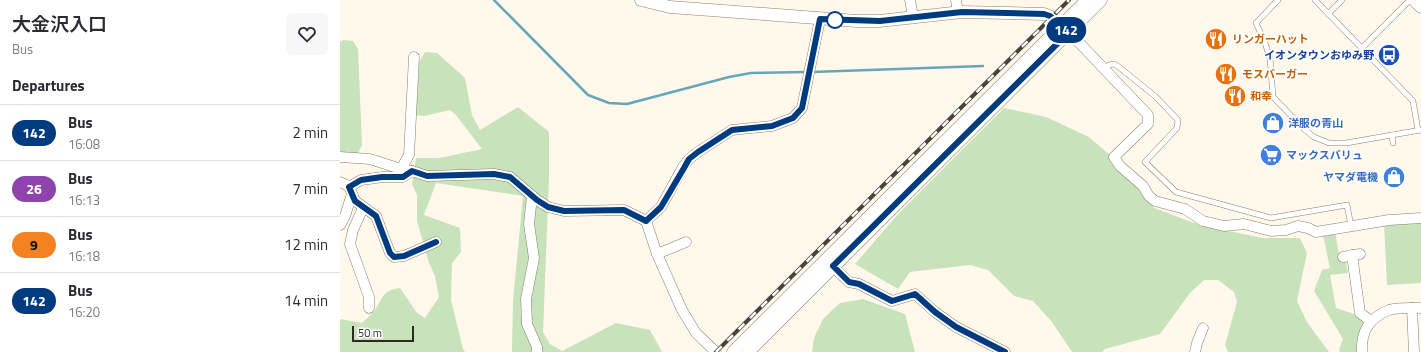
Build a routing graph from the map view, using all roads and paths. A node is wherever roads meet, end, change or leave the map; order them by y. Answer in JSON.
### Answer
{"nodes":[{"id":1,"x":641,"y":0,"type":"edge"},
{"id":2,"x":910,"y":0,"type":"edge"},
{"id":3,"x":956,"y":0,"type":"edge"},
{"id":4,"x":1087,"y":0,"type":"edge"},
{"id":5,"x":1101,"y":0,"type":"edge"},
{"id":6,"x":1278,"y":0,"type":"edge"},
{"id":7,"x":1314,"y":0,"type":"edge"},
{"id":8,"x":1342,"y":0,"type":"edge"},
{"id":9,"x":1410,"y":0,"type":"edge"},
{"id":10,"x":1414,"y":0,"type":"edge"},
{"id":11,"x":683,"y":4,"type":"edge"},
{"id":12,"x":1421,"y":8,"type":"edge"},
{"id":13,"x":958,"y":13,"type":"junction"},
{"id":14,"x":1328,"y":14,"type":"junction"},
{"id":15,"x":913,"y":17,"type":"junction"},
{"id":16,"x":820,"y":19,"type":"junction"},
{"id":17,"x":1065,"y":29,"type":"junction"},
{"id":18,"x":1362,"y":48,"type":"junction"},
{"id":19,"x":414,"y":57,"type":"dead end"},
{"id":20,"x":1104,"y":69,"type":"junction"},
{"id":21,"x":1419,"y":130,"type":"edge"},
{"id":22,"x":1392,"y":135,"type":"junction"},
{"id":23,"x":1393,"y":143,"type":"dead end"},
{"id":24,"x":340,"y":157,"type":"edge"},
{"id":25,"x":401,"y":169,"type":"junction"},
{"id":26,"x":412,"y":171,"type":"junction"},
{"id":27,"x":340,"y":182,"type":"edge"},
{"id":28,"x":350,"y":191,"type":"junction"},
{"id":29,"x":532,"y":196,"type":"junction"},
{"id":30,"x":363,"y":208,"type":"junction"},
{"id":31,"x":1421,"y":218,"type":"edge"},
{"id":32,"x":646,"y":221,"type":"junction"},
{"id":33,"x":340,"y":225,"type":"edge"},
{"id":34,"x":1351,"y":226,"type":"junction"},
{"id":35,"x":436,"y":242,"type":"dead end"},
{"id":36,"x":686,"y":242,"type":"dead end"},
{"id":37,"x":657,"y":254,"type":"junction"},
{"id":38,"x":1352,"y":255,"type":"dead end"},
{"id":39,"x":833,"y":266,"type":"junction"},
{"id":40,"x":369,"y":308,"type":"dead end"},
{"id":41,"x":1417,"y":308,"type":"edge"},
{"id":42,"x":1371,"y":321,"type":"junction"},
{"id":43,"x":1203,"y":328,"type":"dead end"},
{"id":44,"x":537,"y":352,"type":"edge"},
{"id":45,"x":716,"y":352,"type":"edge"},
{"id":46,"x":733,"y":352,"type":"edge"},
{"id":47,"x":748,"y":352,"type":"edge"},
{"id":48,"x":1005,"y":352,"type":"edge"},
{"id":49,"x":1195,"y":352,"type":"edge"},
{"id":50,"x":1362,"y":352,"type":"edge"},
{"id":51,"x":1414,"y":352,"type":"edge"}],
"edges":[{"from":1,"to":11,"type":"street"},
{"from":2,"to":15,"type":"street"},
{"from":3,"to":13,"type":"street"},
{"from":4,"to":17,"type":"street"},
{"from":5,"to":17,"type":"street"},
{"from":6,"to":22,"type":"lane"},
{"from":7,"to":14,"type":"lane"},
{"from":8,"to":14,"type":"lane"},
{"from":9,"to":18,"type":"lane"},
{"from":10,"to":12,"type":"street"},
{"from":11,"to":16,"type":"street"},
{"from":13,"to":15,"type":"street"},
{"from":13,"to":17,"type":"street"},
{"from":14,"to":18,"type":"lane"},
{"from":15,"to":16,"type":"street"},
{"from":16,"to":32,"type":"street"},
{"from":17,"to":20,"type":"street"},
{"from":17,"to":39,"type":"street"},
{"from":17,"to":46,"type":"street"},
{"from":18,"to":21,"type":"lane"},
{"from":19,"to":25,"type":"street"},
{"from":20,"to":34,"type":"street"},
{"from":20,"to":34,"type":"lane"},
{"from":21,"to":22,"type":"lane"},
{"from":22,"to":23,"type":"lane"},
{"from":24,"to":25,"type":"street"},
{"from":25,"to":26,"type":"street"},
{"from":26,"to":28,"type":"street"},
{"from":26,"to":29,"type":"street"},
{"from":27,"to":28,"type":"street"},
{"from":28,"to":30,"type":"street"},
{"from":28,"to":33,"type":"street"},
{"from":29,"to":32,"type":"street"},
{"from":29,"to":44,"type":"street"},
{"from":30,"to":35,"type":"street"},
{"from":30,"to":40,"type":"street"},
{"from":31,"to":34,"type":"street"},
{"from":32,"to":37,"type":"street"},
{"from":36,"to":37,"type":"street"},
{"from":37,"to":45,"type":"street"},
{"from":38,"to":42,"type":"street"},
{"from":39,"to":47,"type":"street"},
{"from":39,"to":48,"type":"street"},
{"from":41,"to":42,"type":"street"},
{"from":41,"to":51,"type":"street"},
{"from":42,"to":50,"type":"street"},
{"from":43,"to":49,"type":"street"}]}
